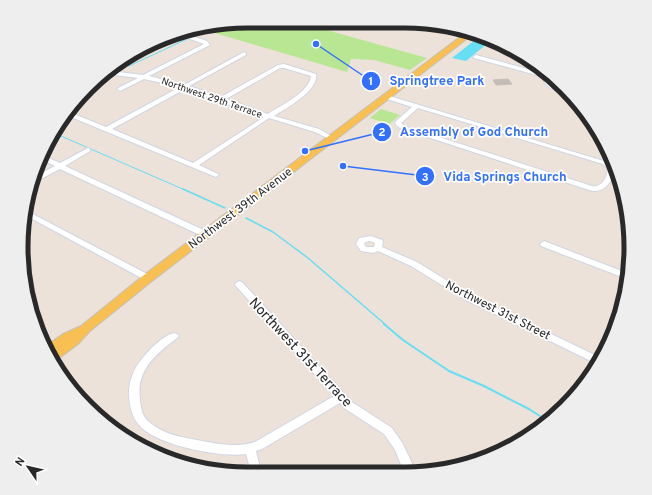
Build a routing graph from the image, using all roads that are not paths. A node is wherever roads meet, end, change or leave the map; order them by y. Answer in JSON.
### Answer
{"nodes":[{"id":1,"x":188,"y":36,"type":"edge"},
{"id":2,"x":466,"y":37,"type":"edge"},
{"id":3,"x":244,"y":54,"type":"dead end"},
{"id":4,"x":476,"y":57,"type":"dead end"},
{"id":5,"x":113,"y":73,"type":"edge"},
{"id":6,"x":539,"y":74,"type":"edge"},
{"id":7,"x":146,"y":76,"type":"junction"},
{"id":8,"x":548,"y":81,"type":"edge"},
{"id":9,"x":185,"y":87,"type":"junction"},
{"id":10,"x":554,"y":87,"type":"edge"},
{"id":11,"x":120,"y":89,"type":"dead end"},
{"id":12,"x":386,"y":96,"type":"junction"},
{"id":13,"x":222,"y":100,"type":"junction"},
{"id":14,"x":418,"y":106,"type":"junction"},
{"id":15,"x":72,"y":115,"type":"edge"},
{"id":16,"x":269,"y":116,"type":"junction"},
{"id":17,"x":106,"y":130,"type":"junction"},
{"id":18,"x":331,"y":138,"type":"junction"},
{"id":19,"x":88,"y":150,"type":"dead end"},
{"id":20,"x":47,"y":160,"type":"edge"},
{"id":21,"x":607,"y":165,"type":"edge"},
{"id":22,"x":60,"y":166,"type":"junction"},
{"id":23,"x":193,"y":166,"type":"junction"},
{"id":24,"x":611,"y":174,"type":"edge"},
{"id":25,"x":216,"y":175,"type":"dead end"},
{"id":26,"x":40,"y":177,"type":"edge"},
{"id":27,"x":31,"y":215,"type":"edge"},
{"id":28,"x":205,"y":234,"type":"junction"},
{"id":29,"x":544,"y":244,"type":"dead end"},
{"id":30,"x":378,"y":248,"type":"dead end"},
{"id":31,"x":622,"y":274,"type":"edge"},
{"id":32,"x":148,"y":278,"type":"junction"},
{"id":33,"x":238,"y":284,"type":"dead end"},
{"id":34,"x":86,"y":328,"type":"junction"},
{"id":35,"x":174,"y":336,"type":"dead end"},
{"id":36,"x":52,"y":347,"type":"edge"},
{"id":37,"x":56,"y":355,"type":"edge"},
{"id":38,"x":594,"y":359,"type":"edge"},
{"id":39,"x":341,"y":397,"type":"junction"},
{"id":40,"x":250,"y":449,"type":"junction"},
{"id":41,"x":255,"y":467,"type":"edge"},
{"id":42,"x":408,"y":467,"type":"edge"}],
"edges":[{"from":1,"to":7,"type":"street"},
{"from":2,"to":12,"type":"main road","name":"Northwest 39th Avenue"},
{"from":3,"to":9,"type":"street"},
{"from":4,"to":6,"type":"street"},
{"from":5,"to":7,"type":"street","name":"Northwest 29th Terrace"},
{"from":7,"to":9,"type":"street","name":"Northwest 29th Terrace"},
{"from":7,"to":11,"type":"street"},
{"from":8,"to":10,"type":"street"},
{"from":9,"to":13,"type":"street","name":"Northwest 29th Terrace"},
{"from":9,"to":17,"type":"street"},
{"from":12,"to":14,"type":"street"},
{"from":12,"to":18,"type":"main road","name":"Northwest 39th Avenue"},
{"from":13,"to":16,"type":"street","name":"Northwest 29th Terrace"},
{"from":13,"to":16,"type":"street"},
{"from":14,"to":21,"type":"street"},
{"from":14,"to":24,"type":"street"},
{"from":15,"to":17,"type":"street"},
{"from":16,"to":18,"type":"street","name":"Northwest 29th Terrace"},
{"from":16,"to":23,"type":"street"},
{"from":17,"to":23,"type":"street"},
{"from":18,"to":28,"type":"main road","name":"Northwest 39th Avenue"},
{"from":19,"to":22,"type":"street"},
{"from":20,"to":22,"type":"street"},
{"from":22,"to":26,"type":"street"},
{"from":22,"to":28,"type":"street"},
{"from":23,"to":25,"type":"street"},
{"from":27,"to":32,"type":"street"},
{"from":28,"to":32,"type":"main road","name":"Northwest 39th Avenue"},
{"from":29,"to":31,"type":"street"},
{"from":30,"to":38,"type":"street","name":"Northwest 31st Street"},
{"from":32,"to":34,"type":"main road","name":"Northwest 39th Avenue"},
{"from":33,"to":39,"type":"street","name":"Northwest 31st Terrace"},
{"from":34,"to":36,"type":"main road","name":"Northwest 39th Avenue"},
{"from":34,"to":37,"type":"main road","name":"Northwest 39th Avenue"},
{"from":35,"to":40,"type":"street"},
{"from":39,"to":40,"type":"street"},
{"from":39,"to":42,"type":"street","name":"Northwest 31st Terrace"},
{"from":40,"to":41,"type":"street"}]}
